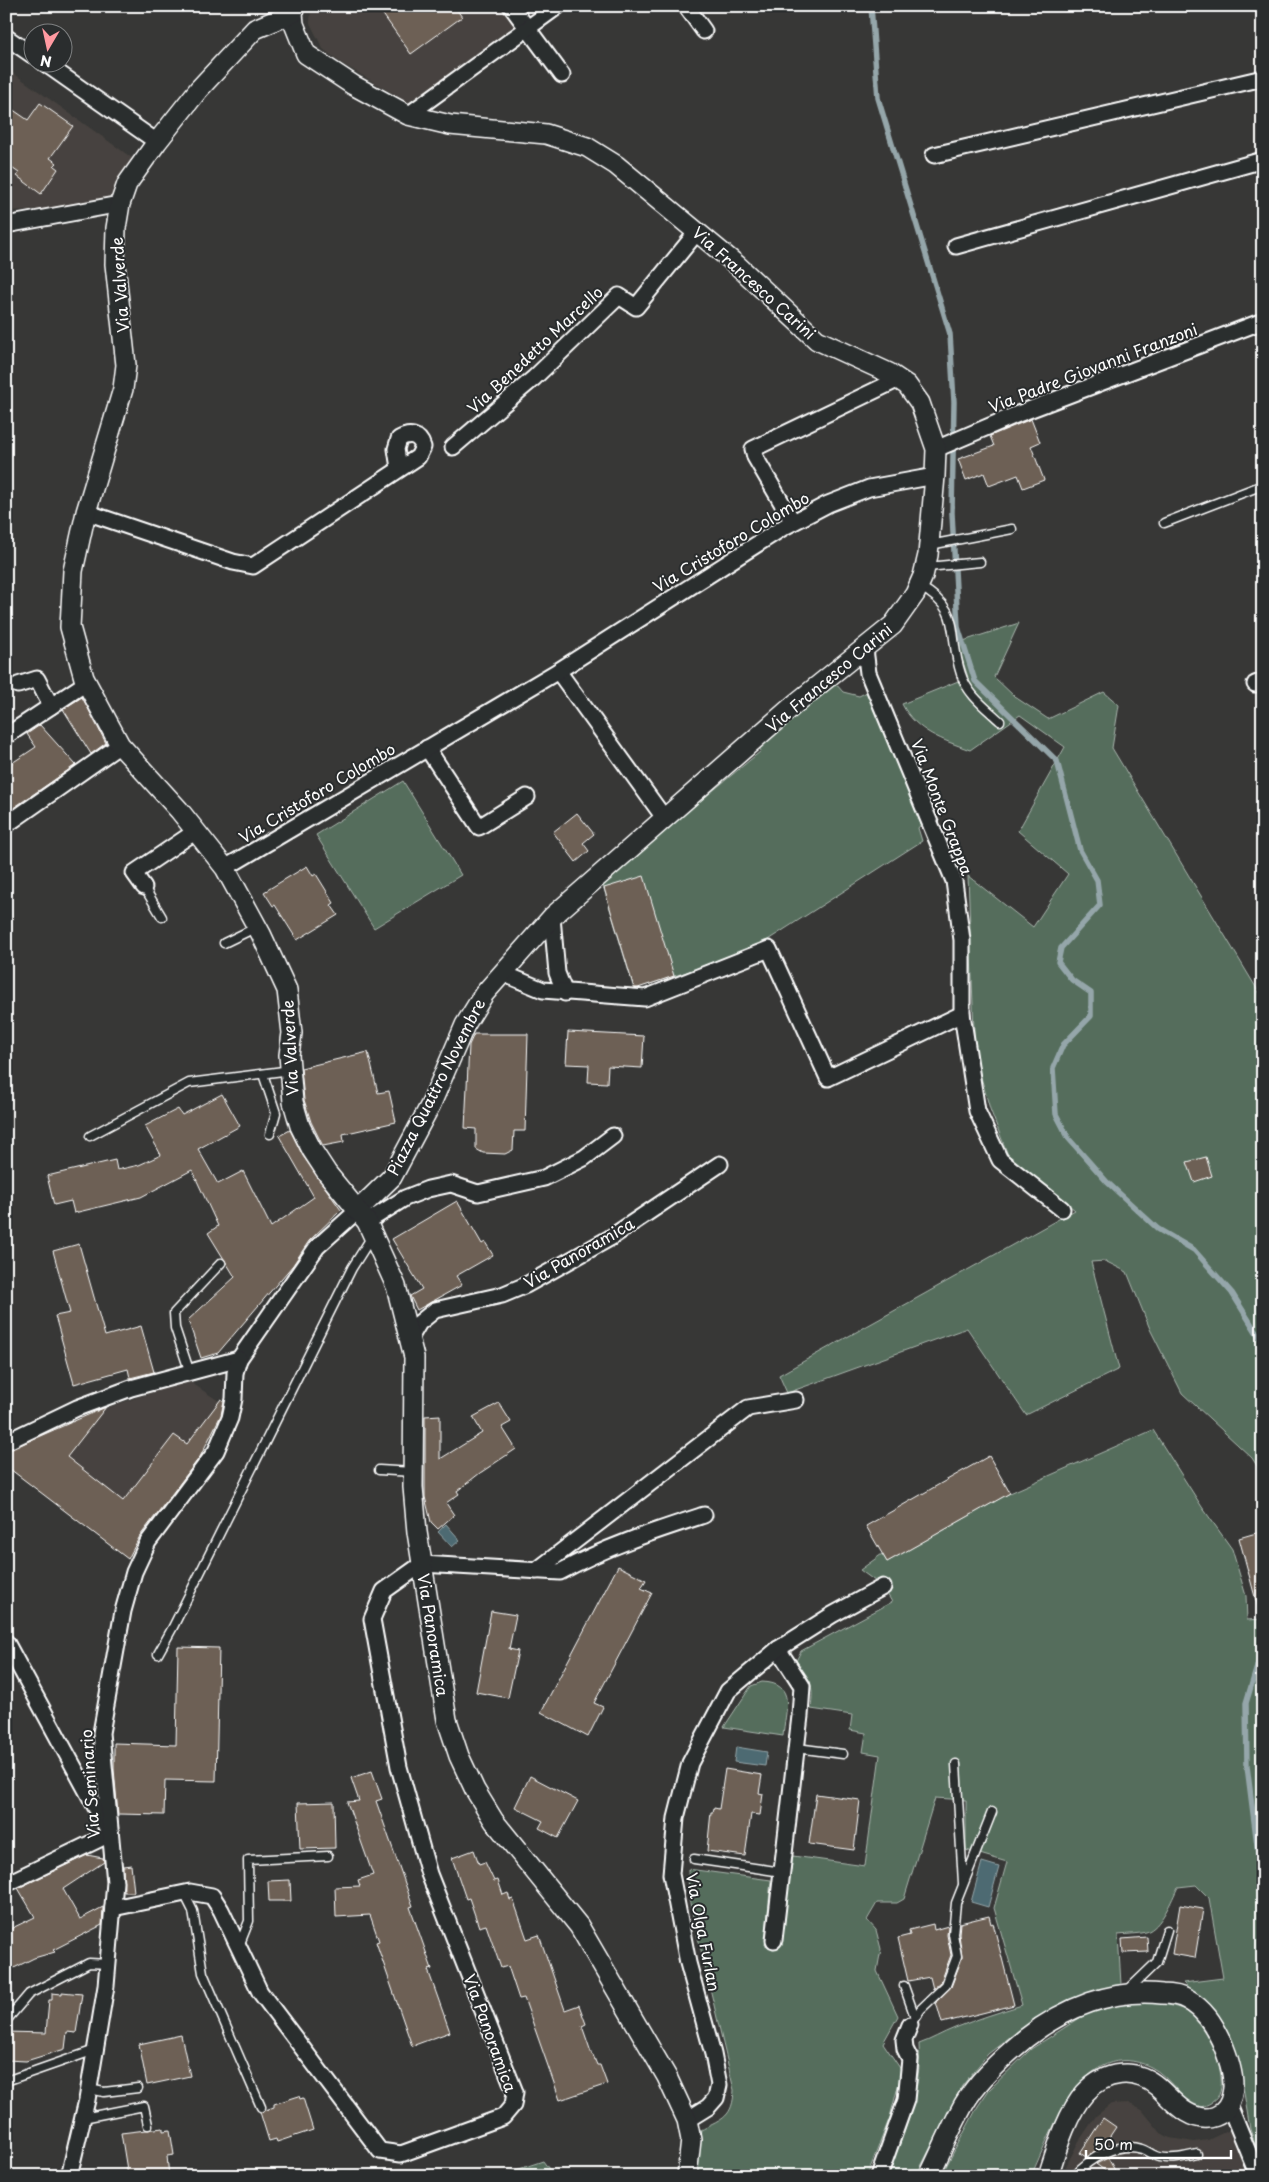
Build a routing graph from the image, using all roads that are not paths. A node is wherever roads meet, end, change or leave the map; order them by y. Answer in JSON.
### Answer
{"nodes":[{"id":1,"x":511,"y":6,"type":"edge"},
{"id":2,"x":558,"y":6,"type":"edge"},
{"id":3,"x":686,"y":6,"type":"edge"},
{"id":4,"x":294,"y":10,"type":"edge"},
{"id":5,"x":527,"y":28,"type":"junction"},
{"id":6,"x":704,"y":31,"type":"dead end"},
{"id":7,"x":6,"y":37,"type":"edge"},
{"id":8,"x":22,"y":49,"type":"edge"},
{"id":9,"x":57,"y":72,"type":"edge"},
{"id":10,"x":562,"y":75,"type":"dead end"},
{"id":11,"x":1263,"y":78,"type":"edge"},
{"id":12,"x":408,"y":115,"type":"junction"},
{"id":13,"x":157,"y":142,"type":"junction"},
{"id":14,"x":934,"y":155,"type":"dead end"},
{"id":15,"x":1263,"y":160,"type":"edge"},
{"id":16,"x":120,"y":204,"type":"junction"},
{"id":17,"x":6,"y":225,"type":"edge"},
{"id":18,"x":697,"y":232,"type":"junction"},
{"id":19,"x":956,"y":246,"type":"dead end"},
{"id":20,"x":1263,"y":321,"type":"edge"},
{"id":21,"x":899,"y":380,"type":"junction"},
{"id":22,"x":453,"y":447,"type":"dead end"},
{"id":23,"x":939,"y":448,"type":"junction"},
{"id":24,"x":399,"y":468,"type":"dead end"},
{"id":25,"x":935,"y":476,"type":"junction"},
{"id":26,"x":1263,"y":486,"type":"edge"},
{"id":27,"x":86,"y":512,"type":"junction"},
{"id":28,"x":793,"y":522,"type":"junction"},
{"id":29,"x":1164,"y":523,"type":"dead end"},
{"id":30,"x":1012,"y":529,"type":"dead end"},
{"id":31,"x":935,"y":544,"type":"junction"},
{"id":32,"x":980,"y":562,"type":"dead end"},
{"id":33,"x":933,"y":566,"type":"junction"},
{"id":34,"x":919,"y":586,"type":"junction"},
{"id":35,"x":865,"y":649,"type":"junction"},
{"id":36,"x":558,"y":671,"type":"junction"},
{"id":37,"x":86,"y":683,"type":"junction"},
{"id":38,"x":12,"y":688,"type":"edge"},
{"id":39,"x":51,"y":706,"type":"junction"},
{"id":40,"x":1000,"y":721,"type":"dead end"},
{"id":41,"x":6,"y":736,"type":"edge"},
{"id":42,"x":120,"y":746,"type":"junction"},
{"id":43,"x":427,"y":748,"type":"junction"},
{"id":44,"x":528,"y":797,"type":"dead end"},
{"id":45,"x":666,"y":819,"type":"junction"},
{"id":46,"x":6,"y":825,"type":"edge"},
{"id":47,"x":196,"y":831,"type":"junction"},
{"id":48,"x":225,"y":868,"type":"junction"},
{"id":49,"x":144,"y":887,"type":"joint"},
{"id":50,"x":162,"y":917,"type":"dead end"},
{"id":51,"x":552,"y":917,"type":"junction"},
{"id":52,"x":256,"y":927,"type":"junction"},
{"id":53,"x":224,"y":943,"type":"dead end"},
{"id":54,"x":502,"y":973,"type":"junction"},
{"id":55,"x":565,"y":993,"type":"junction"},
{"id":56,"x":962,"y":1014,"type":"junction"},
{"id":57,"x":291,"y":1070,"type":"junction"},
{"id":58,"x":263,"y":1074,"type":"junction"},
{"id":59,"x":270,"y":1134,"type":"dead end"},
{"id":60,"x":90,"y":1136,"type":"dead end"},
{"id":61,"x":613,"y":1136,"type":"dead end"},
{"id":62,"x":720,"y":1164,"type":"dead end"},
{"id":63,"x":1062,"y":1210,"type":"dead end"},
{"id":64,"x":366,"y":1222,"type":"junction"},
{"id":65,"x":221,"y":1263,"type":"dead end"},
{"id":66,"x":409,"y":1340,"type":"junction"},
{"id":67,"x":239,"y":1359,"type":"junction"},
{"id":68,"x":190,"y":1373,"type":"junction"},
{"id":69,"x":796,"y":1400,"type":"dead end"},
{"id":70,"x":6,"y":1442,"type":"edge"},
{"id":71,"x":379,"y":1470,"type":"dead end"},
{"id":72,"x":413,"y":1472,"type":"junction"},
{"id":73,"x":704,"y":1515,"type":"dead end"},
{"id":74,"x":422,"y":1564,"type":"junction"},
{"id":75,"x":536,"y":1570,"type":"junction"},
{"id":76,"x":884,"y":1587,"type":"dead end"},
{"id":77,"x":6,"y":1642,"type":"edge"},
{"id":78,"x":778,"y":1649,"type":"junction"},
{"id":79,"x":158,"y":1654,"type":"dead end"},
{"id":80,"x":796,"y":1748,"type":"junction"},
{"id":81,"x":843,"y":1754,"type":"dead end"},
{"id":82,"x":956,"y":1764,"type":"dead end"},
{"id":83,"x":992,"y":1812,"type":"dead end"},
{"id":84,"x":110,"y":1834,"type":"junction"},
{"id":85,"x":328,"y":1856,"type":"dead end"},
{"id":86,"x":694,"y":1859,"type":"dead end"},
{"id":87,"x":782,"y":1872,"type":"junction"},
{"id":88,"x":6,"y":1884,"type":"edge"},
{"id":89,"x":963,"y":1885,"type":"junction"},
{"id":90,"x":184,"y":1893,"type":"junction"},
{"id":91,"x":113,"y":1908,"type":"junction"},
{"id":92,"x":1167,"y":1930,"type":"dead end"},
{"id":93,"x":774,"y":1940,"type":"dead end"},
{"id":94,"x":239,"y":1948,"type":"junction"},
{"id":95,"x":108,"y":1964,"type":"junction"},
{"id":96,"x":904,"y":1986,"type":"dead end"},
{"id":97,"x":1124,"y":1994,"type":"junction"},
{"id":98,"x":6,"y":2021,"type":"edge"},
{"id":99,"x":913,"y":2021,"type":"junction"},
{"id":100,"x":95,"y":2050,"type":"junction"},
{"id":101,"x":6,"y":2081,"type":"edge"},
{"id":102,"x":138,"y":2088,"type":"dead end"},
{"id":103,"x":89,"y":2089,"type":"junction"},
{"id":104,"x":1229,"y":2105,"type":"junction"},
{"id":105,"x":261,"y":2107,"type":"dead end"},
{"id":106,"x":83,"y":2118,"type":"junction"},
{"id":107,"x":687,"y":2120,"type":"junction"},
{"id":108,"x":148,"y":2125,"type":"dead end"},
{"id":109,"x":1198,"y":2154,"type":"dead end"},
{"id":110,"x":69,"y":2176,"type":"edge"},
{"id":111,"x":687,"y":2176,"type":"edge"},
{"id":112,"x":879,"y":2176,"type":"edge"},
{"id":113,"x":929,"y":2176,"type":"edge"},
{"id":114,"x":1048,"y":2176,"type":"edge"},
{"id":115,"x":1074,"y":2176,"type":"edge"},
{"id":116,"x":1258,"y":2176,"type":"edge"}],
"edges":[{"from":1,"to":5,"type":"street"},
{"from":2,"to":5,"type":"street"},
{"from":3,"to":6,"type":"street"},
{"from":4,"to":12,"type":"street","name":"Via Francesco Carini"},
{"from":4,"to":13,"type":"street","name":"Via Valverde"},
{"from":5,"to":10,"type":"street"},
{"from":5,"to":12,"type":"street"},
{"from":7,"to":8,"type":"street"},
{"from":9,"to":13,"type":"street"},
{"from":11,"to":14,"type":"street"},
{"from":12,"to":18,"type":"street","name":"Via Francesco Carini"},
{"from":13,"to":16,"type":"street","name":"Via Valverde"},
{"from":15,"to":19,"type":"street"},
{"from":16,"to":17,"type":"street"},
{"from":16,"to":27,"type":"street","name":"Via Valverde"},
{"from":18,"to":21,"type":"street","name":"Via Francesco Carini"},
{"from":18,"to":22,"type":"street","name":"Via Benedetto Marcello"},
{"from":20,"to":23,"type":"street","name":"Via Padre Giovanni Franzoni"},
{"from":21,"to":23,"type":"street","name":"Via Francesco Carini"},
{"from":21,"to":28,"type":"street"},
{"from":23,"to":25,"type":"street","name":"Via Francesco Carini"},
{"from":24,"to":27,"type":"street"},
{"from":25,"to":28,"type":"street","name":"Via Cristoforo Colombo"},
{"from":25,"to":31,"type":"street","name":"Via Francesco Carini"},
{"from":26,"to":29,"type":"lane"},
{"from":27,"to":37,"type":"street","name":"Via Valverde"},
{"from":28,"to":36,"type":"street","name":"Via Cristoforo Colombo"},
{"from":30,"to":31,"type":"lane"},
{"from":31,"to":33,"type":"street","name":"Via Francesco Carini"},
{"from":32,"to":33,"type":"lane"},
{"from":33,"to":34,"type":"street","name":"Via Francesco Carini"},
{"from":34,"to":35,"type":"street","name":"Via Francesco Carini"},
{"from":34,"to":40,"type":"lane"},
{"from":35,"to":45,"type":"street","name":"Via Francesco Carini"},
{"from":35,"to":56,"type":"street","name":"Via Monte Grappa"},
{"from":36,"to":43,"type":"street","name":"Via Cristoforo Colombo"},
{"from":36,"to":45,"type":"street"},
{"from":37,"to":39,"type":"street"},
{"from":37,"to":42,"type":"street","name":"Via Valverde"},
{"from":38,"to":39,"type":"street"},
{"from":39,"to":41,"type":"street"},
{"from":42,"to":46,"type":"street"},
{"from":42,"to":47,"type":"street","name":"Via Valverde"},
{"from":43,"to":44,"type":"street"},
{"from":43,"to":48,"type":"street","name":"Via Cristoforo Colombo"},
{"from":45,"to":51,"type":"street","name":"Via Francesco Carini"},
{"from":47,"to":48,"type":"street","name":"Via Valverde"},
{"from":47,"to":49,"type":"street"},
{"from":48,"to":52,"type":"street","name":"Via Valverde"},
{"from":49,"to":50,"type":"lane"},
{"from":51,"to":54,"type":"street","name":"Piazza Quattro Novembre"},
{"from":51,"to":55,"type":"street"},
{"from":52,"to":53,"type":"lane"},
{"from":52,"to":57,"type":"street","name":"Via Valverde"},
{"from":54,"to":55,"type":"street"},
{"from":54,"to":64,"type":"street","name":"Piazza Quattro Novembre"},
{"from":55,"to":56,"type":"street"},
{"from":56,"to":63,"type":"street","name":"Via Monte Grappa"},
{"from":57,"to":58,"type":"lane"},
{"from":57,"to":64,"type":"street","name":"Via Valverde"},
{"from":58,"to":59,"type":"lane"},
{"from":58,"to":60,"type":"lane"},
{"from":61,"to":64,"type":"street","name":"Piazza Quattro Novembre"},
{"from":62,"to":66,"type":"street","name":"Via Panoramica"},
{"from":64,"to":66,"type":"street","name":"Via Panoramica"},
{"from":64,"to":67,"type":"street"},
{"from":64,"to":79,"type":"lane"},
{"from":65,"to":68,"type":"lane"},
{"from":66,"to":72,"type":"street","name":"Via Panoramica"},
{"from":67,"to":68,"type":"street"},
{"from":67,"to":84,"type":"street","name":"Via Seminario"},
{"from":68,"to":70,"type":"street"},
{"from":69,"to":75,"type":"street"},
{"from":71,"to":72,"type":"lane"},
{"from":72,"to":74,"type":"street","name":"Via Panoramica"},
{"from":73,"to":75,"type":"street","name":"Via Panoramica"},
{"from":74,"to":75,"type":"street","name":"Via Panoramica"},
{"from":74,"to":94,"type":"street","name":"Via Panoramica"},
{"from":74,"to":107,"type":"street","name":"Via Panoramica"},
{"from":76,"to":78,"type":"street","name":"Via Olga Furlan"},
{"from":77,"to":84,"type":"street"},
{"from":78,"to":80,"type":"street"},
{"from":78,"to":107,"type":"street","name":"Via Olga Furlan"},
{"from":80,"to":81,"type":"lane"},
{"from":80,"to":87,"type":"street"},
{"from":82,"to":89,"type":"lane"},
{"from":83,"to":89,"type":"lane"},
{"from":84,"to":88,"type":"street"},
{"from":84,"to":91,"type":"street","name":"Via Seminario"},
{"from":85,"to":94,"type":"lane"},
{"from":86,"to":87,"type":"lane"},
{"from":87,"to":93,"type":"street"},
{"from":89,"to":99,"type":"lane"},
{"from":90,"to":91,"type":"street","name":"Via Panoramica"},
{"from":90,"to":94,"type":"street","name":"Via Panoramica"},
{"from":90,"to":105,"type":"lane"},
{"from":91,"to":95,"type":"street","name":"Via Seminario"},
{"from":92,"to":97,"type":"lane"},
{"from":95,"to":98,"type":"lane"},
{"from":95,"to":100,"type":"street","name":"Via Seminario"},
{"from":96,"to":99,"type":"lane"},
{"from":97,"to":104,"type":"street"},
{"from":97,"to":113,"type":"street"},
{"from":99,"to":112,"type":"street"},
{"from":100,"to":101,"type":"lane"},
{"from":100,"to":103,"type":"street","name":"Via Seminario"},
{"from":102,"to":103,"type":"lane"},
{"from":103,"to":106,"type":"street","name":"Via Seminario"},
{"from":104,"to":114,"type":"street"},
{"from":104,"to":116,"type":"street"},
{"from":106,"to":108,"type":"lane"},
{"from":106,"to":110,"type":"street","name":"Via Seminario"},
{"from":107,"to":111,"type":"street","name":"Via Panoramica"},
{"from":109,"to":115,"type":"lane"}]}
